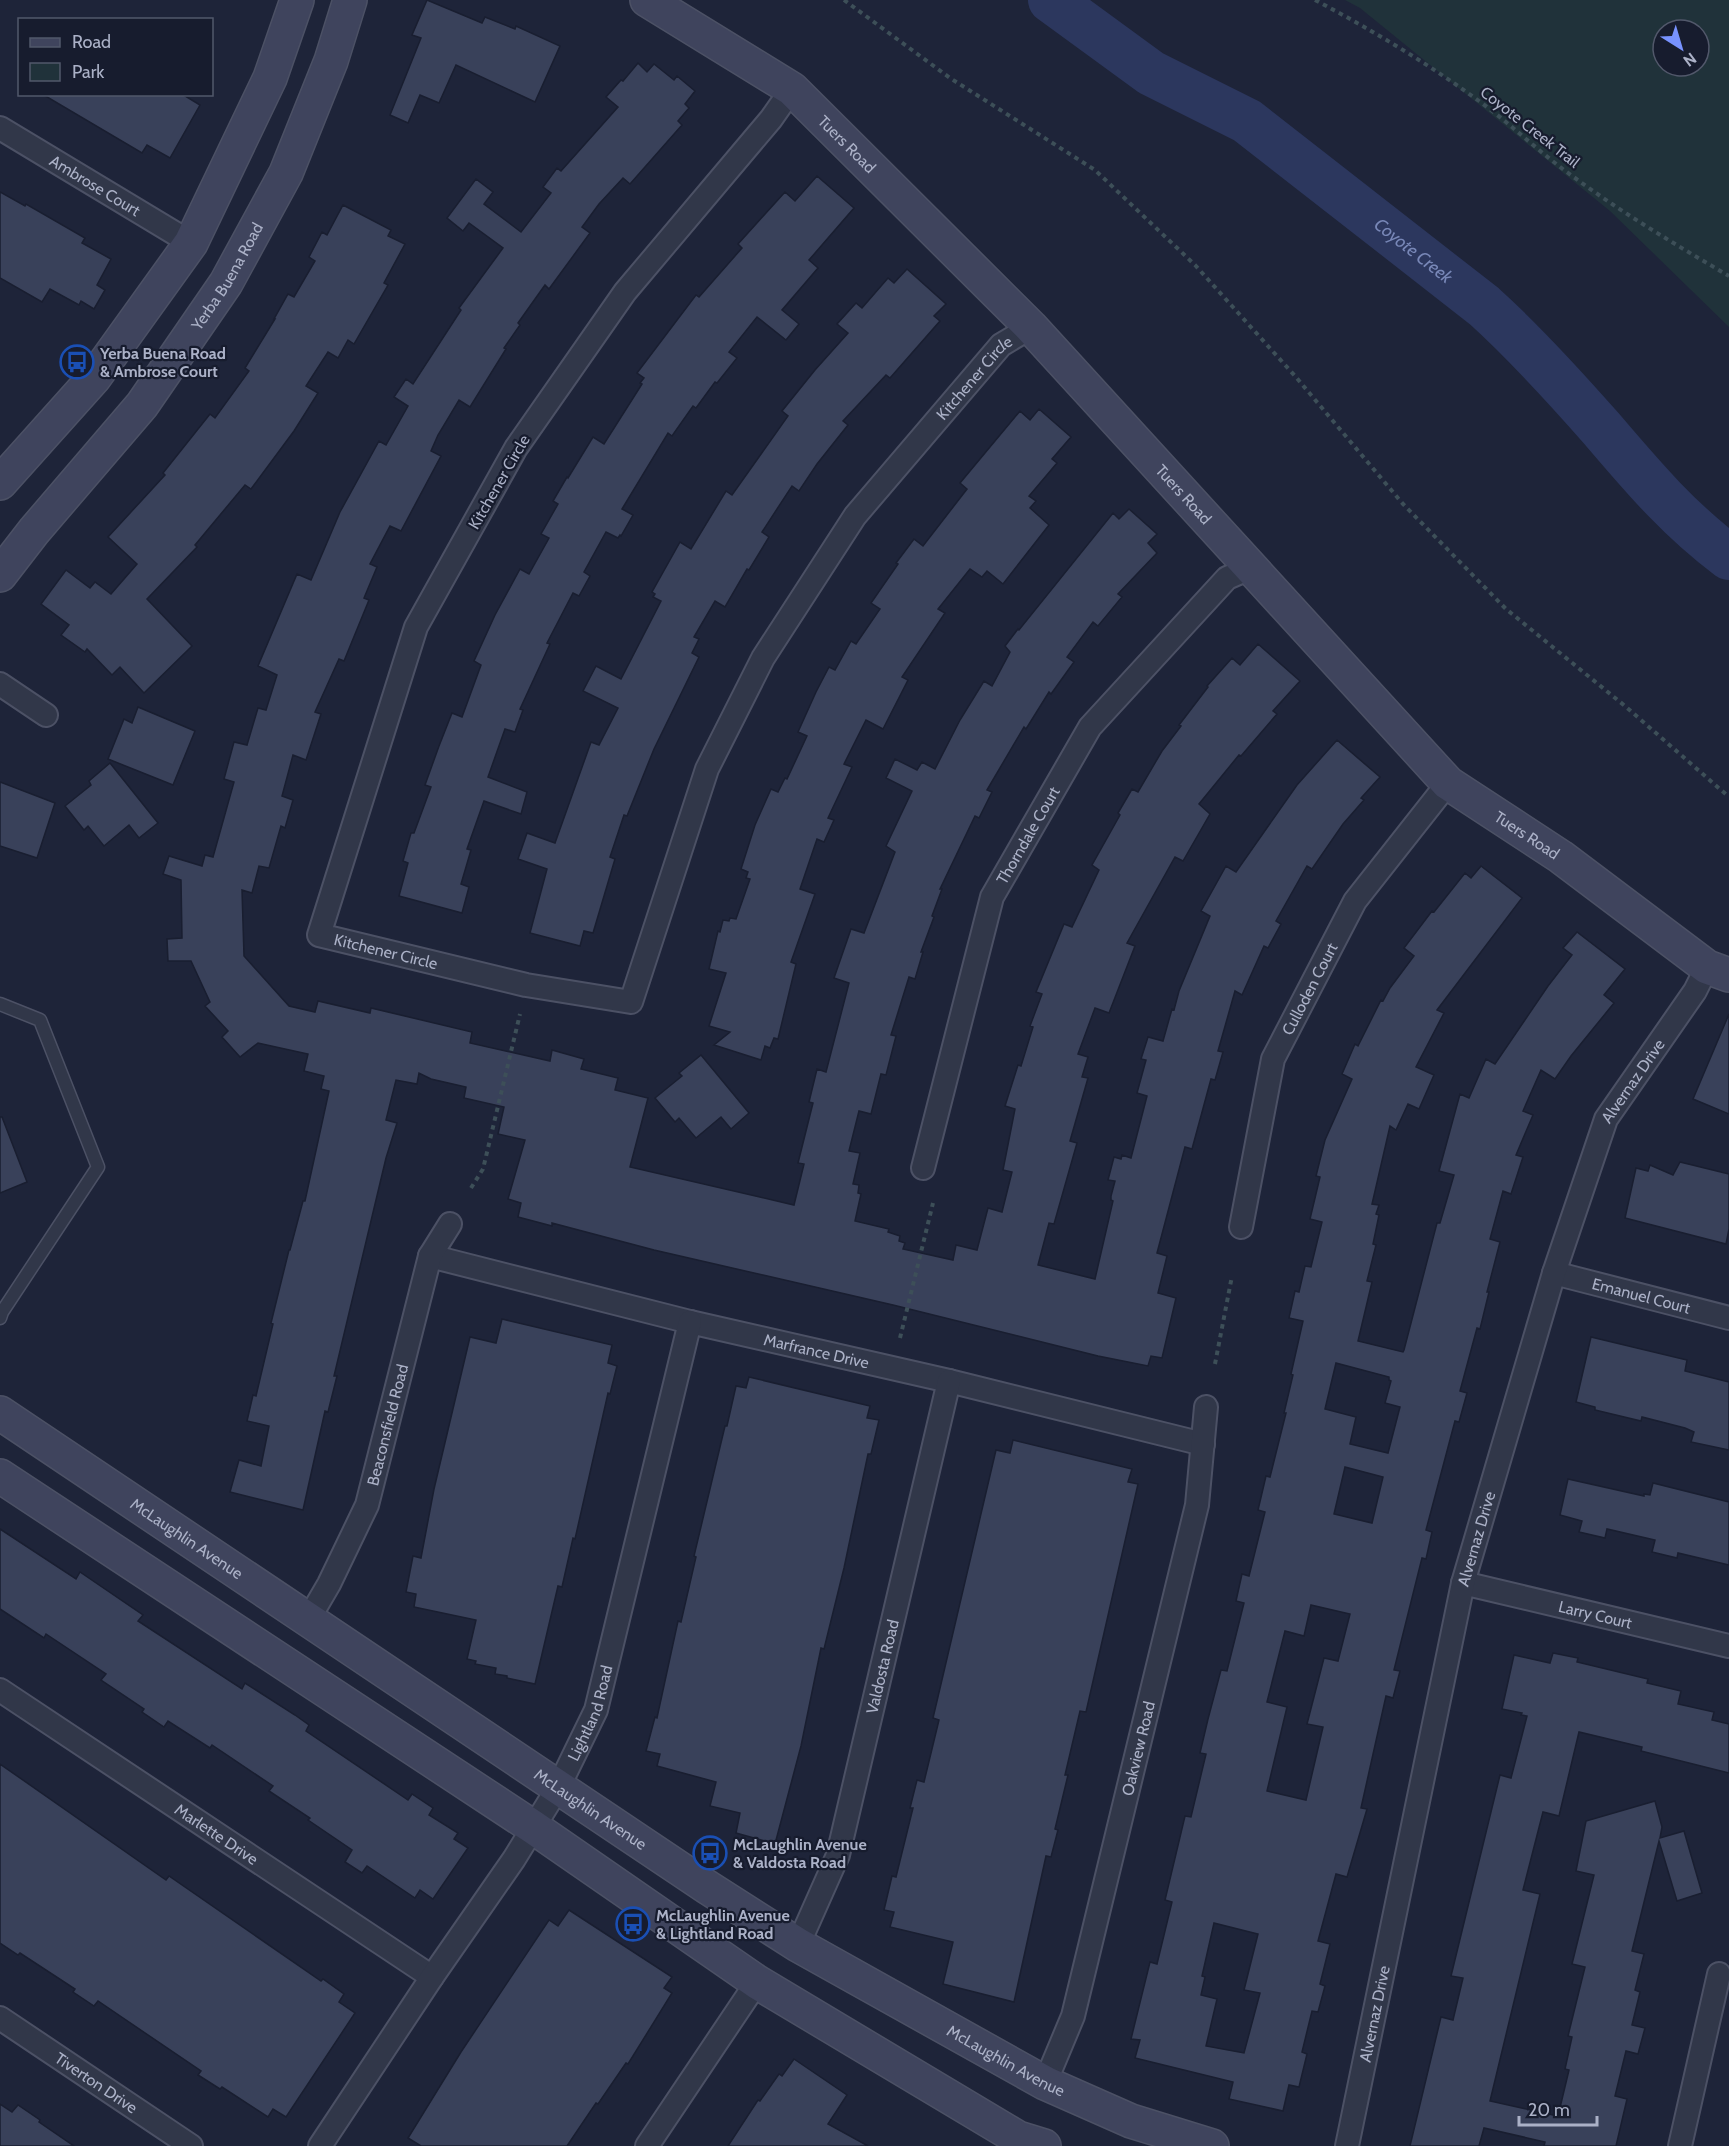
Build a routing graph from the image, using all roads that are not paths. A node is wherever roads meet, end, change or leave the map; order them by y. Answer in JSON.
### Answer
{"nodes":[{"id":1,"x":297,"y":0,"type":"edge"},
{"id":2,"x":350,"y":0,"type":"edge"},
{"id":3,"x":647,"y":0,"type":"edge"},
{"id":4,"x":792,"y":89,"type":"junction"},
{"id":5,"x":0,"y":128,"type":"edge"},
{"id":6,"x":191,"y":243,"type":"junction"},
{"id":7,"x":1031,"y":327,"type":"junction"},
{"id":8,"x":0,"y":483,"type":"edge"},
{"id":9,"x":1250,"y":568,"type":"junction"},
{"id":10,"x":0,"y":575,"type":"edge"},
{"id":11,"x":0,"y":684,"type":"edge"},
{"id":12,"x":46,"y":714,"type":"dead end"},
{"id":13,"x":1448,"y":783,"type":"junction"},
{"id":14,"x":1718,"y":971,"type":"edge"},
{"id":15,"x":0,"y":1005,"type":"edge"},
{"id":16,"x":923,"y":1168,"type":"dead end"},
{"id":17,"x":450,"y":1224,"type":"dead end"},
{"id":18,"x":1241,"y":1227,"type":"dead end"},
{"id":19,"x":430,"y":1257,"type":"junction"},
{"id":20,"x":1554,"y":1273,"type":"junction"},
{"id":21,"x":0,"y":1318,"type":"edge"},
{"id":22,"x":1729,"y":1318,"type":"edge"},
{"id":23,"x":690,"y":1322,"type":"junction"},
{"id":24,"x":949,"y":1381,"type":"junction"},
{"id":25,"x":1206,"y":1407,"type":"dead end"},
{"id":26,"x":0,"y":1413,"type":"edge"},
{"id":27,"x":1203,"y":1444,"type":"junction"},
{"id":28,"x":0,"y":1476,"type":"edge"},
{"id":29,"x":1463,"y":1583,"type":"junction"},
{"id":30,"x":308,"y":1620,"type":"junction"},
{"id":31,"x":1729,"y":1646,"type":"edge"},
{"id":32,"x":0,"y":1690,"type":"edge"},
{"id":33,"x":559,"y":1786,"type":"junction"},
{"id":34,"x":533,"y":1827,"type":"junction"},
{"id":35,"x":798,"y":1945,"type":"junction"},
{"id":36,"x":1719,"y":1974,"type":"dead end"},
{"id":37,"x":432,"y":1977,"type":"junction"},
{"id":38,"x":757,"y":1982,"type":"junction"},
{"id":39,"x":0,"y":2018,"type":"edge"},
{"id":40,"x":1045,"y":2083,"type":"junction"},
{"id":41,"x":1026,"y":2143,"type":"edge"},
{"id":42,"x":191,"y":2146,"type":"edge"},
{"id":43,"x":320,"y":2146,"type":"edge"},
{"id":44,"x":647,"y":2146,"type":"edge"},
{"id":45,"x":1212,"y":2146,"type":"edge"},
{"id":46,"x":1347,"y":2146,"type":"edge"},
{"id":47,"x":1680,"y":2146,"type":"edge"}],
"edges":[{"from":1,"to":6,"type":"main road"},
{"from":2,"to":10,"type":"main road","name":"Yerba Buena Road"},
{"from":3,"to":4,"type":"main road","name":"Tuers Road"},
{"from":4,"to":7,"type":"main road","name":"Tuers Road"},
{"from":4,"to":7,"type":"street","name":"Kitchener Circle"},
{"from":5,"to":6,"type":"street","name":"Ambrose Court"},
{"from":6,"to":8,"type":"main road"},
{"from":7,"to":9,"type":"main road","name":"Tuers Road"},
{"from":9,"to":13,"type":"main road","name":"Tuers Road"},
{"from":9,"to":16,"type":"street","name":"Thorndale Court"},
{"from":11,"to":12,"type":"street"},
{"from":13,"to":14,"type":"main road","name":"Tuers Road"},
{"from":13,"to":18,"type":"street","name":"Culloden Court"},
{"from":14,"to":20,"type":"street","name":"Alvernaz Drive"},
{"from":15,"to":21,"type":"lane"},
{"from":17,"to":19,"type":"street","name":"Beaconsfield Road"},
{"from":19,"to":23,"type":"street","name":"Marfrance Drive"},
{"from":19,"to":30,"type":"street","name":"Beaconsfield Road"},
{"from":20,"to":22,"type":"street","name":"Emanuel Court"},
{"from":20,"to":29,"type":"street","name":"Alvernaz Drive"},
{"from":23,"to":24,"type":"street","name":"Marfrance Drive"},
{"from":23,"to":33,"type":"street","name":"Lightland Road"},
{"from":24,"to":27,"type":"street","name":"Marfrance Drive"},
{"from":24,"to":35,"type":"street","name":"Valdosta Road"},
{"from":25,"to":27,"type":"street","name":"Oakview Road"},
{"from":26,"to":30,"type":"main road","name":"McLaughlin Avenue"},
{"from":27,"to":40,"type":"street","name":"Oakview Road"},
{"from":28,"to":34,"type":"main road"},
{"from":29,"to":31,"type":"street","name":"Larry Court"},
{"from":29,"to":46,"type":"street","name":"Alvernaz Drive"},
{"from":30,"to":33,"type":"main road","name":"McLaughlin Avenue"},
{"from":32,"to":37,"type":"street","name":"Marlette Drive"},
{"from":33,"to":34,"type":"street","name":"Lightland Road"},
{"from":33,"to":35,"type":"main road","name":"McLaughlin Avenue"},
{"from":34,"to":37,"type":"street","name":"Lightland Road"},
{"from":34,"to":38,"type":"main road"},
{"from":35,"to":40,"type":"main road","name":"McLaughlin Avenue"},
{"from":36,"to":47,"type":"street"},
{"from":37,"to":43,"type":"street","name":"Lightland Road"},
{"from":38,"to":41,"type":"main road"},
{"from":38,"to":44,"type":"street"},
{"from":39,"to":42,"type":"street","name":"Tiverton Drive"},
{"from":40,"to":45,"type":"main road","name":"McLaughlin Avenue"}]}
